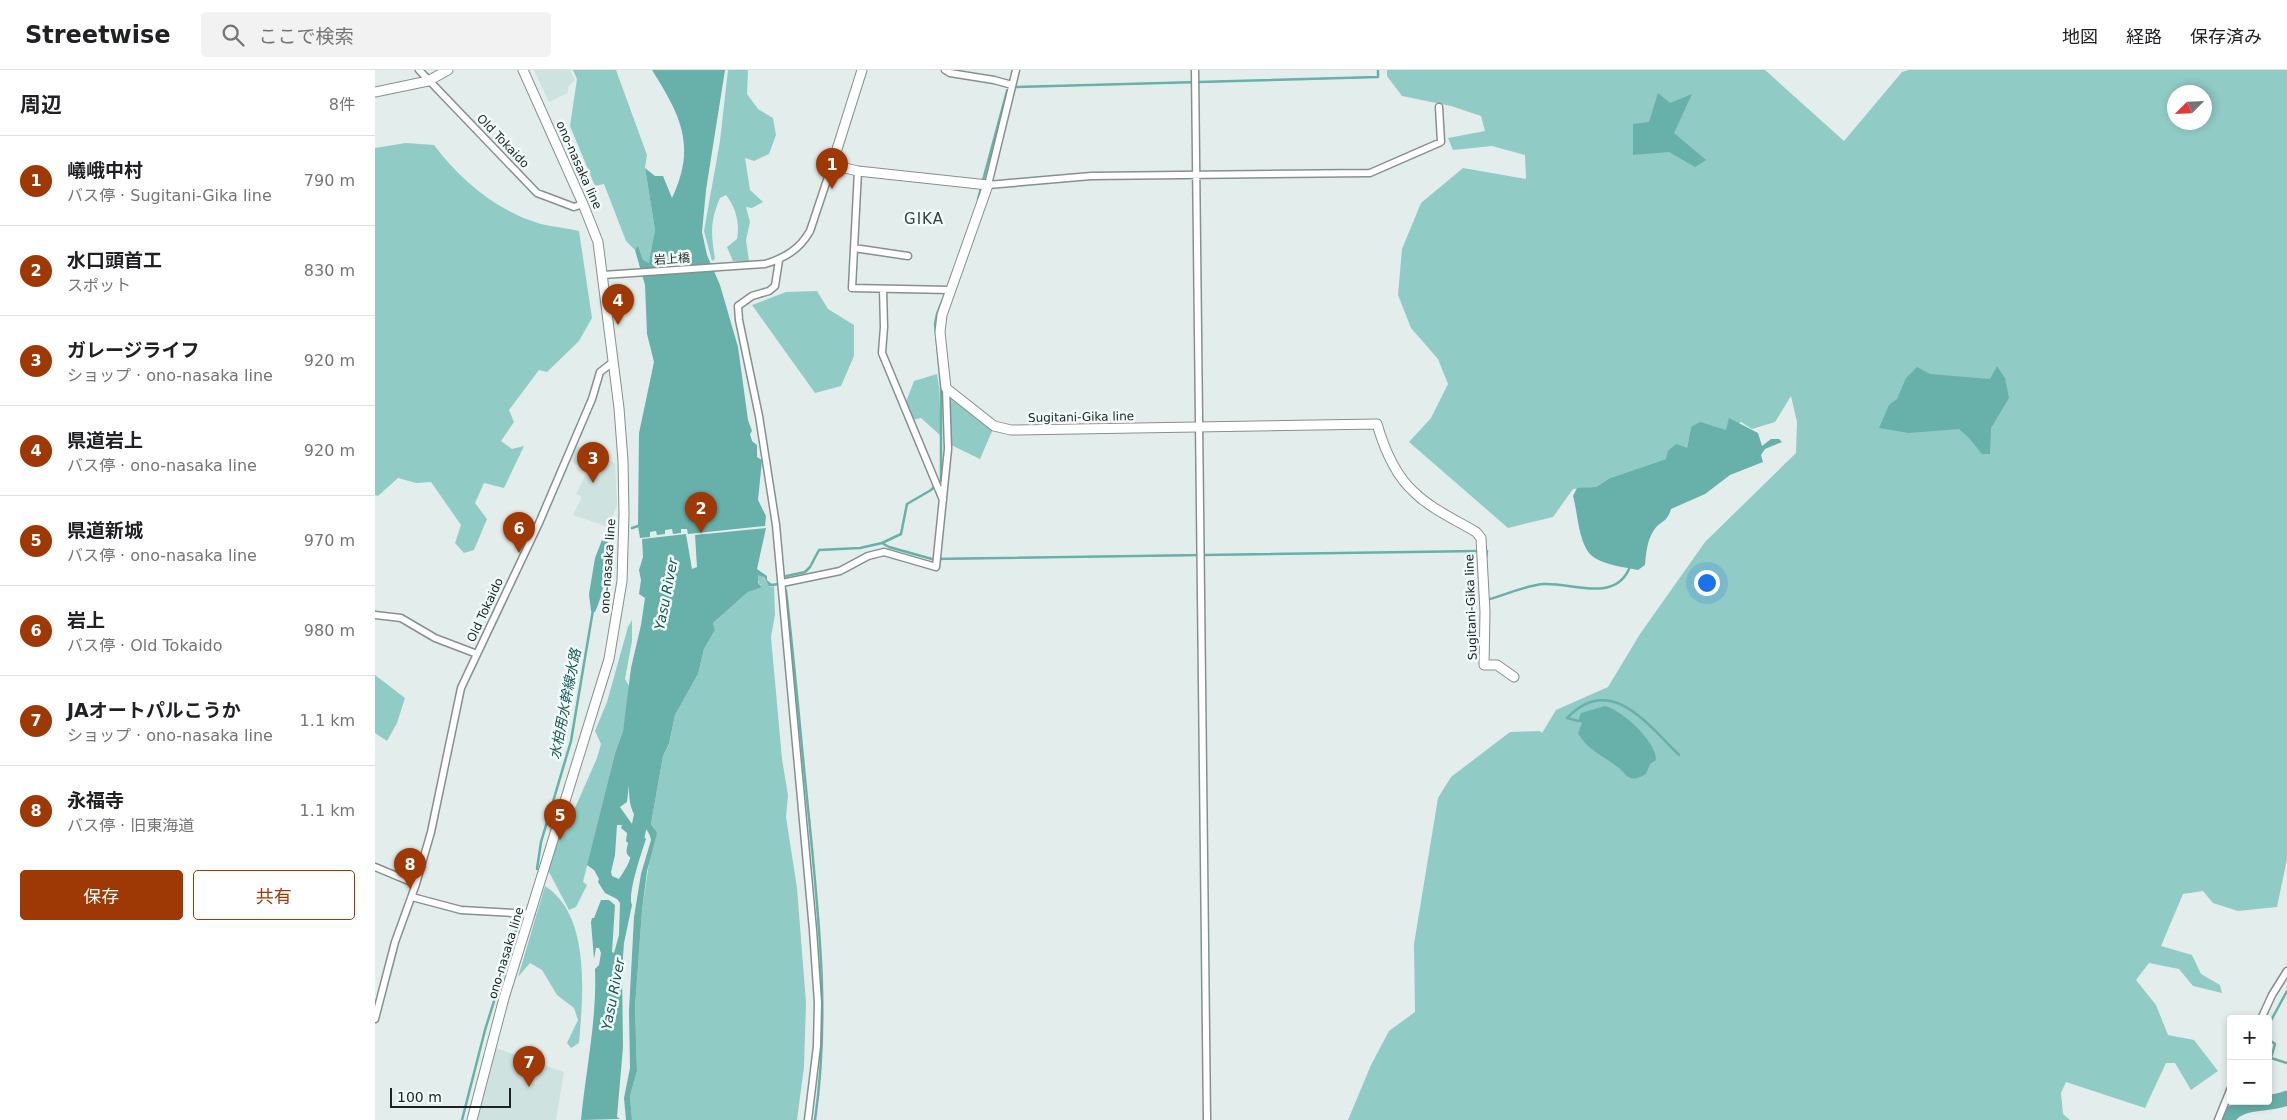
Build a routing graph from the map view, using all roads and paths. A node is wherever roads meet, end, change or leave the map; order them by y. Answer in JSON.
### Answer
{"nodes":[{"id":1,"x":419,"y":70,"type":"edge"},
{"id":2,"x":448,"y":70,"type":"edge"},
{"id":3,"x":523,"y":70,"type":"edge"},
{"id":4,"x":862,"y":70,"type":"edge"},
{"id":5,"x":945,"y":70,"type":"edge"},
{"id":6,"x":1016,"y":70,"type":"edge"},
{"id":7,"x":1195,"y":70,"type":"edge"},
{"id":8,"x":428,"y":80,"type":"junction"},
{"id":9,"x":1012,"y":85,"type":"junction"},
{"id":10,"x":375,"y":92,"type":"edge"},
{"id":11,"x":1439,"y":107,"type":"dead end"},
{"id":12,"x":833,"y":166,"type":"junction"},
{"id":13,"x":858,"y":171,"type":"junction"},
{"id":14,"x":1197,"y":175,"type":"junction"},
{"id":15,"x":988,"y":185,"type":"junction"},
{"id":16,"x":583,"y":204,"type":"junction"},
{"id":17,"x":854,"y":248,"type":"junction"},
{"id":18,"x":908,"y":256,"type":"dead end"},
{"id":19,"x":779,"y":260,"type":"junction"},
{"id":20,"x":603,"y":275,"type":"junction"},
{"id":21,"x":883,"y":289,"type":"junction"},
{"id":22,"x":950,"y":290,"type":"junction"},
{"id":23,"x":613,"y":362,"type":"junction"},
{"id":24,"x":945,"y":388,"type":"junction"},
{"id":25,"x":1199,"y":428,"type":"junction"},
{"id":26,"x":943,"y":501,"type":"junction"},
{"id":27,"x":782,"y":583,"type":"junction"},
{"id":28,"x":375,"y":615,"type":"edge"},
{"id":29,"x":477,"y":654,"type":"junction"},
{"id":30,"x":1515,"y":677,"type":"dead end"},
{"id":31,"x":375,"y":867,"type":"edge"},
{"id":32,"x":416,"y":884,"type":"junction"},
{"id":33,"x":412,"y":897,"type":"junction"},
{"id":34,"x":531,"y":914,"type":"junction"},
{"id":35,"x":2287,"y":971,"type":"edge"},
{"id":36,"x":2263,"y":1015,"type":"edge"},
{"id":37,"x":375,"y":1018,"type":"edge"},
{"id":38,"x":2227,"y":1098,"type":"edge"},
{"id":39,"x":472,"y":1120,"type":"edge"},
{"id":40,"x":808,"y":1120,"type":"edge"},
{"id":41,"x":1207,"y":1120,"type":"edge"},
{"id":42,"x":2218,"y":1120,"type":"edge"}],
"edges":[{"from":1,"to":8,"type":"street","name":"Old Tokaido"},
{"from":2,"to":8,"type":"main road"},
{"from":3,"to":16,"type":"main road","name":"ono-nasaka line"},
{"from":4,"to":12,"type":"main road"},
{"from":5,"to":9,"type":"street"},
{"from":6,"to":9,"type":"street"},
{"from":7,"to":14,"type":"street"},
{"from":8,"to":10,"type":"main road"},
{"from":8,"to":16,"type":"street","name":"Old Tokaido"},
{"from":9,"to":15,"type":"street"},
{"from":11,"to":14,"type":"street"},
{"from":12,"to":13,"type":"main road"},
{"from":12,"to":19,"type":"street"},
{"from":13,"to":15,"type":"main road"},
{"from":13,"to":17,"type":"street"},
{"from":14,"to":15,"type":"street"},
{"from":14,"to":25,"type":"street"},
{"from":15,"to":22,"type":"main road"},
{"from":16,"to":20,"type":"main road","name":"ono-nasaka line"},
{"from":17,"to":18,"type":"street"},
{"from":17,"to":21,"type":"street"},
{"from":19,"to":20,"type":"street","name":"岩上橋"},
{"from":19,"to":27,"type":"street"},
{"from":20,"to":23,"type":"main road","name":"ono-nasaka line"},
{"from":21,"to":22,"type":"street"},
{"from":21,"to":26,"type":"street"},
{"from":22,"to":24,"type":"main road"},
{"from":23,"to":29,"type":"street","name":"Old Tokaido"},
{"from":23,"to":34,"type":"main road","name":"ono-nasaka line"},
{"from":24,"to":25,"type":"main road","name":"Sugitani-Gika line"},
{"from":24,"to":26,"type":"street"},
{"from":25,"to":30,"type":"main road","name":"Sugitani-Gika line"},
{"from":25,"to":41,"type":"street"},
{"from":26,"to":27,"type":"street"},
{"from":27,"to":40,"type":"street"},
{"from":28,"to":29,"type":"street"},
{"from":29,"to":32,"type":"street","name":"Old Tokaido"},
{"from":31,"to":32,"type":"street"},
{"from":32,"to":33,"type":"street","name":"Old Tokaido"},
{"from":33,"to":34,"type":"street"},
{"from":33,"to":37,"type":"street"},
{"from":34,"to":39,"type":"main road","name":"ono-nasaka line"},
{"from":35,"to":36,"type":"street"},
{"from":38,"to":42,"type":"street"}]}
